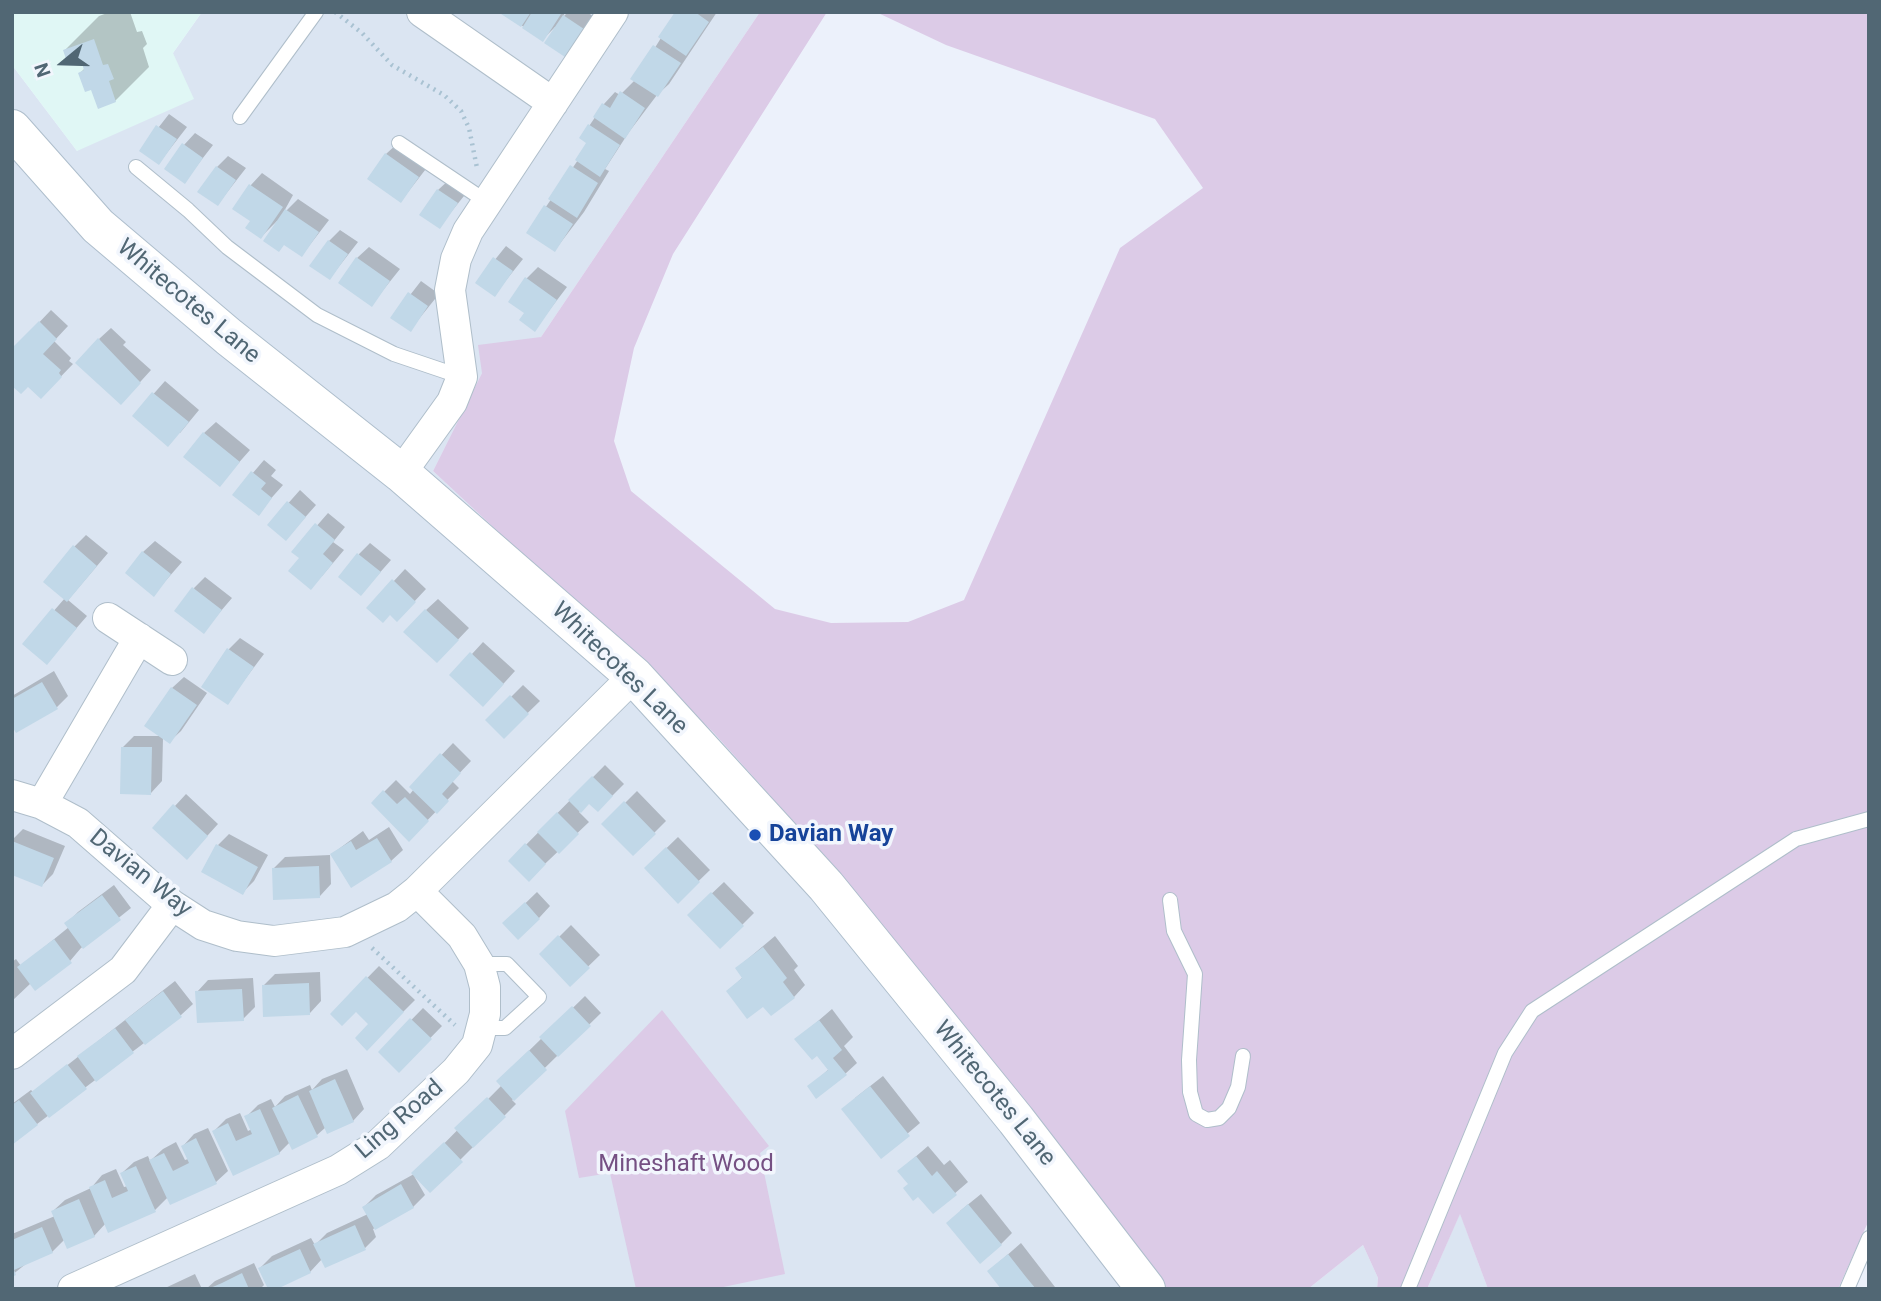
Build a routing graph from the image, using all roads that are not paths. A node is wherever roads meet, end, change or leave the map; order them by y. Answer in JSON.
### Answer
{"nodes":[{"id":1,"x":316,"y":12,"type":"edge"},
{"id":2,"x":422,"y":12,"type":"edge"},
{"id":3,"x":613,"y":12,"type":"edge"},
{"id":4,"x":553,"y":103,"type":"junction"},
{"id":5,"x":240,"y":117,"type":"dead end"},
{"id":6,"x":12,"y":129,"type":"edge"},
{"id":7,"x":399,"y":143,"type":"dead end"},
{"id":8,"x":136,"y":167,"type":"dead end"},
{"id":9,"x":492,"y":195,"type":"junction"},
{"id":10,"x":462,"y":377,"type":"junction"},
{"id":11,"x":401,"y":473,"type":"junction"},
{"id":12,"x":108,"y":618,"type":"dead end"},
{"id":13,"x":139,"y":638,"type":"junction"},
{"id":14,"x":172,"y":660,"type":"dead end"},
{"id":15,"x":634,"y":676,"type":"junction"},
{"id":16,"x":12,"y":795,"type":"edge"},
{"id":17,"x":42,"y":804,"type":"junction"},
{"id":18,"x":1869,"y":819,"type":"edge"},
{"id":19,"x":417,"y":891,"type":"junction"},
{"id":20,"x":1170,"y":900,"type":"dead end"},
{"id":21,"x":172,"y":905,"type":"junction"},
{"id":22,"x":479,"y":964,"type":"junction"},
{"id":23,"x":480,"y":1036,"type":"junction"},
{"id":24,"x":12,"y":1054,"type":"edge"},
{"id":25,"x":1243,"y":1056,"type":"dead end"},
{"id":26,"x":1869,"y":1238,"type":"edge"},
{"id":27,"x":73,"y":1289,"type":"edge"},
{"id":28,"x":1146,"y":1289,"type":"edge"},
{"id":29,"x":1408,"y":1289,"type":"edge"},
{"id":30,"x":1847,"y":1289,"type":"edge"}],
"edges":[{"from":1,"to":5,"type":"lane"},
{"from":2,"to":4,"type":"street"},
{"from":3,"to":4,"type":"street"},
{"from":4,"to":9,"type":"street"},
{"from":6,"to":11,"type":"street","name":"Whitecotes Lane"},
{"from":7,"to":9,"type":"lane"},
{"from":8,"to":10,"type":"lane"},
{"from":9,"to":10,"type":"street"},
{"from":10,"to":11,"type":"street"},
{"from":11,"to":15,"type":"street","name":"Whitecotes Lane"},
{"from":12,"to":13,"type":"street"},
{"from":13,"to":14,"type":"street"},
{"from":13,"to":17,"type":"street"},
{"from":15,"to":19,"type":"street","name":"Davian Way"},
{"from":15,"to":28,"type":"street","name":"Whitecotes Lane"},
{"from":16,"to":17,"type":"street","name":"Davian Way"},
{"from":17,"to":21,"type":"street","name":"Davian Way"},
{"from":18,"to":29,"type":"lane"},
{"from":19,"to":21,"type":"street","name":"Davian Way"},
{"from":19,"to":22,"type":"street"},
{"from":20,"to":25,"type":"lane"},
{"from":21,"to":24,"type":"street"},
{"from":22,"to":23,"type":"street"},
{"from":22,"to":23,"type":"lane"},
{"from":23,"to":27,"type":"street","name":"Ling Road"},
{"from":26,"to":30,"type":"lane"}]}
